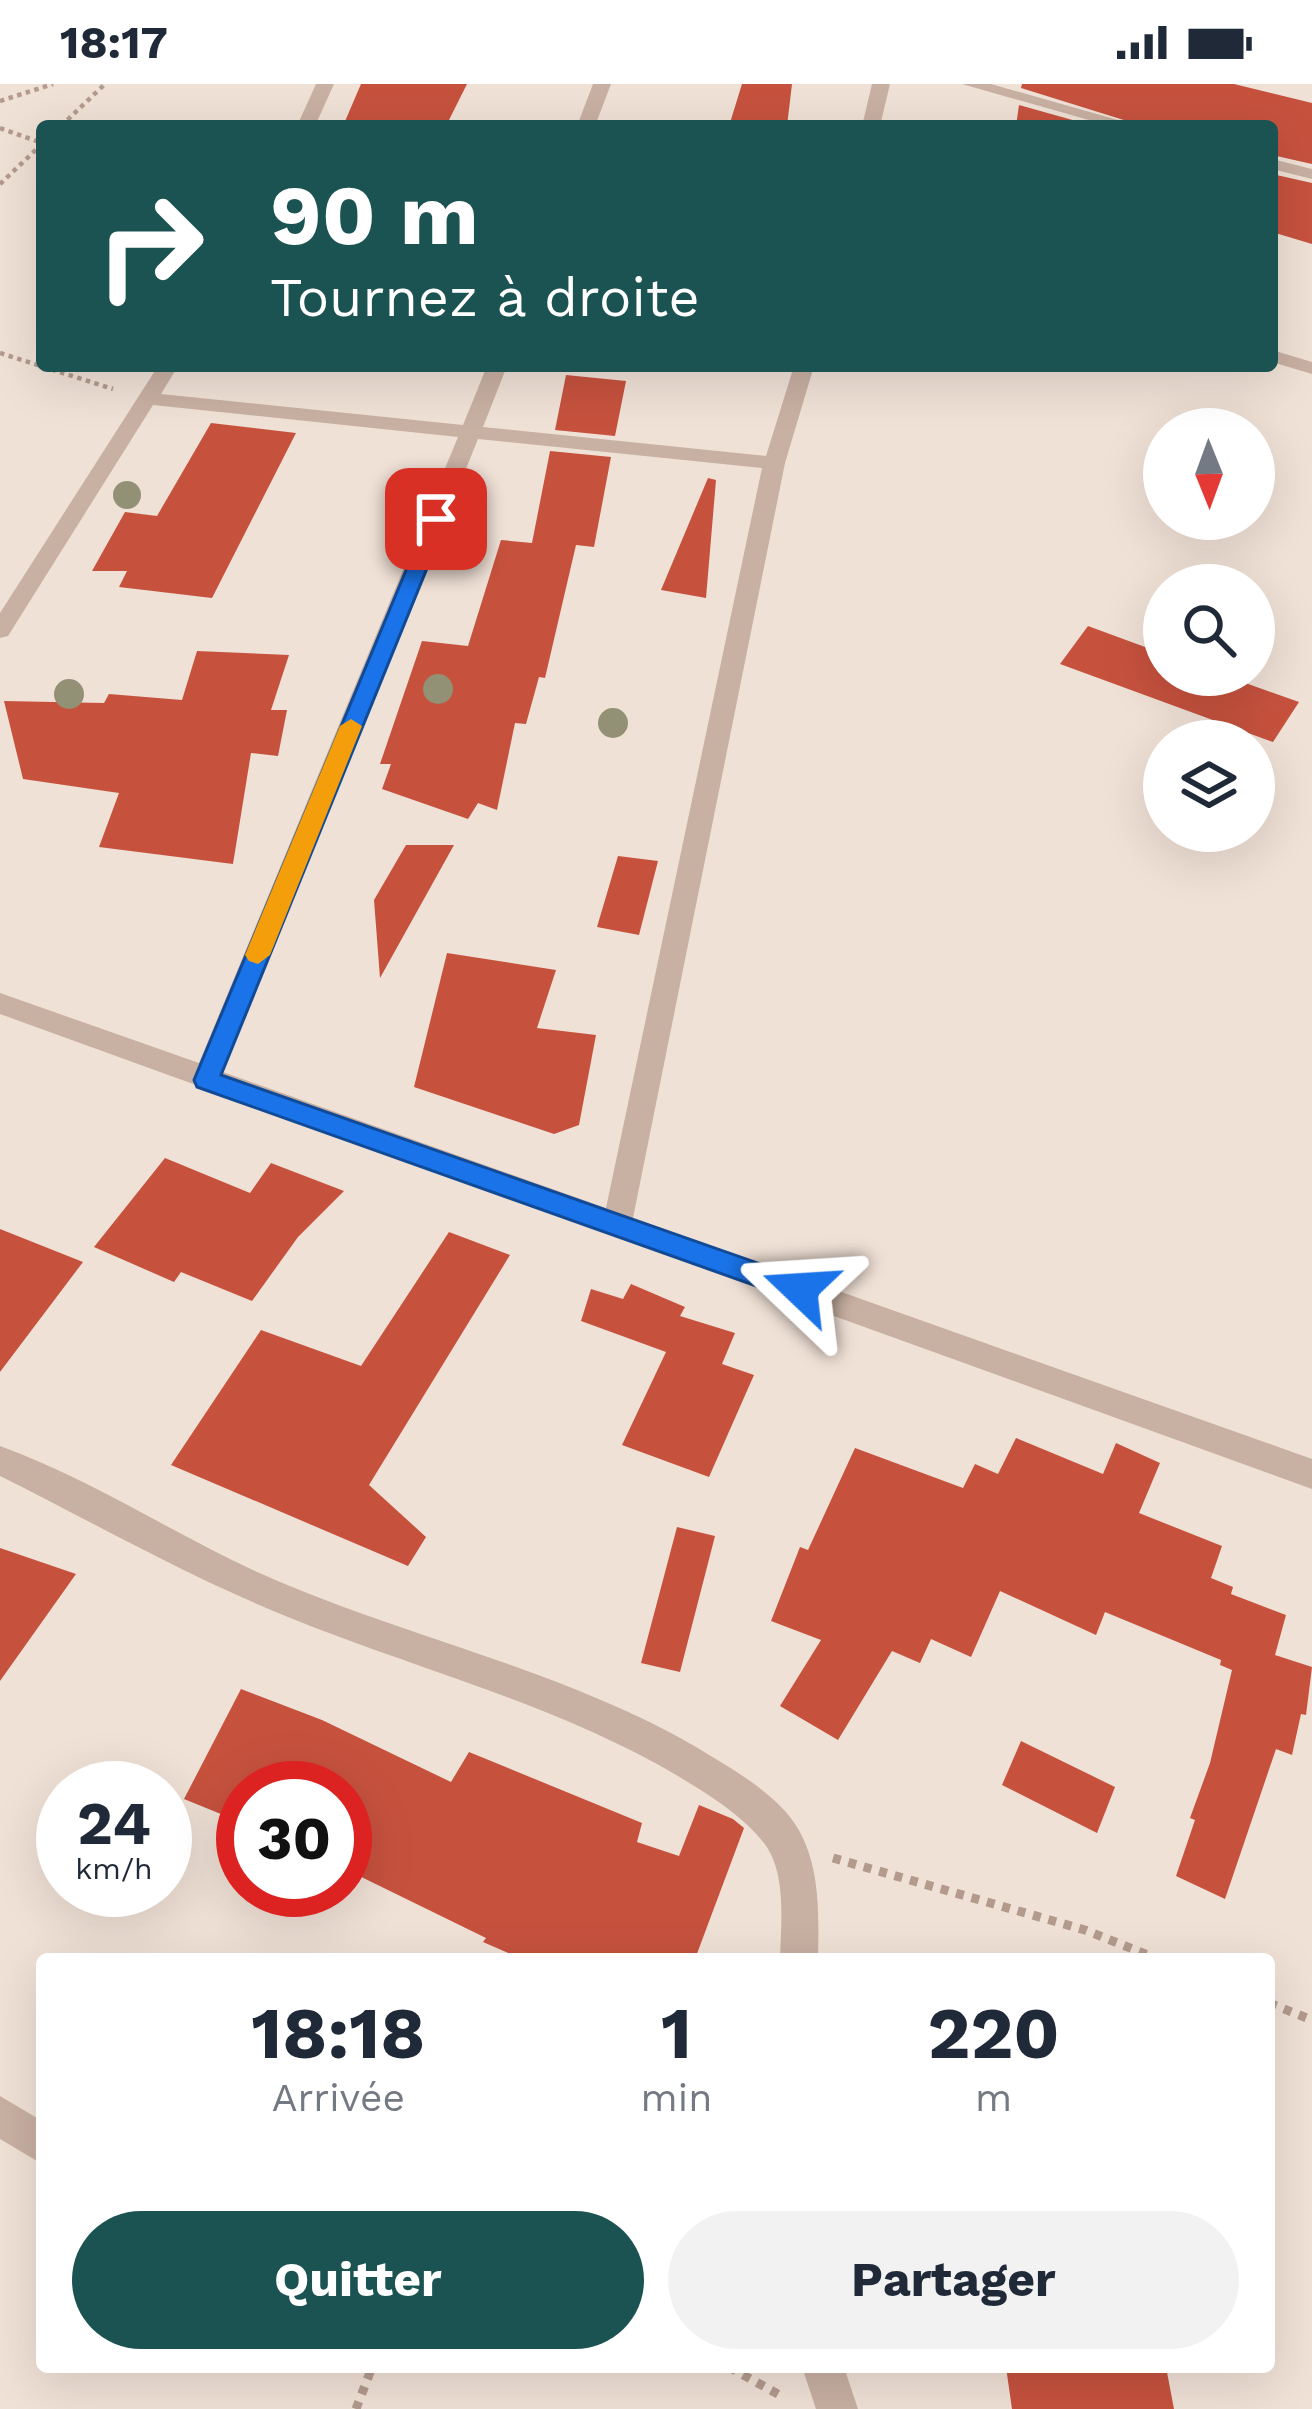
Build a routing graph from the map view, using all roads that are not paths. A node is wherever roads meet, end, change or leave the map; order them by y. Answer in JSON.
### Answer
{"nodes":[{"id":1,"x":325,"y":84,"type":"edge"},
{"id":2,"x":602,"y":84,"type":"edge"},
{"id":3,"x":881,"y":84,"type":"edge"},
{"id":4,"x":971,"y":84,"type":"edge"},
{"id":5,"x":308,"y":120,"type":"edge"},
{"id":6,"x":588,"y":120,"type":"edge"},
{"id":7,"x":872,"y":120,"type":"edge"},
{"id":8,"x":1107,"y":120,"type":"edge"},
{"id":9,"x":1278,"y":166,"type":"edge"},
{"id":10,"x":1312,"y":174,"type":"edge"},
{"id":11,"x":1278,"y":358,"type":"edge"},
{"id":12,"x":1312,"y":368,"type":"edge"},
{"id":13,"x":165,"y":372,"type":"edge"},
{"id":14,"x":495,"y":372,"type":"edge"},
{"id":15,"x":802,"y":372,"type":"edge"},
{"id":16,"x":151,"y":399,"type":"junction"},
{"id":17,"x":472,"y":433,"type":"junction"},
{"id":18,"x":774,"y":463,"type":"junction"},
{"id":19,"x":0,"y":631,"type":"edge"},
{"id":20,"x":0,"y":1003,"type":"edge"},
{"id":21,"x":206,"y":1080,"type":"junction"},
{"id":22,"x":617,"y":1224,"type":"junction"},
{"id":23,"x":0,"y":1460,"type":"edge"},
{"id":24,"x":1312,"y":1474,"type":"edge"},
{"id":25,"x":799,"y":1953,"type":"edge"},
{"id":26,"x":0,"y":2116,"type":"edge"},
{"id":27,"x":36,"y":2140,"type":"edge"},
{"id":28,"x":822,"y":2373,"type":"edge"},
{"id":29,"x":817,"y":2407,"type":"edge"}],
"edges":[{"from":1,"to":5,"type":"street"},
{"from":2,"to":6,"type":"street"},
{"from":3,"to":7,"type":"street"},
{"from":4,"to":8,"type":"street"},
{"from":9,"to":10,"type":"street"},
{"from":11,"to":12,"type":"street"},
{"from":13,"to":16,"type":"street"},
{"from":14,"to":17,"type":"street"},
{"from":15,"to":18,"type":"street"},
{"from":16,"to":17,"type":"street"},
{"from":16,"to":19,"type":"street"},
{"from":17,"to":18,"type":"street"},
{"from":17,"to":21,"type":"street"},
{"from":18,"to":22,"type":"street"},
{"from":20,"to":21,"type":"street"},
{"from":21,"to":22,"type":"street"},
{"from":22,"to":24,"type":"street"},
{"from":23,"to":25,"type":"street"},
{"from":26,"to":27,"type":"street"},
{"from":28,"to":29,"type":"street"}]}
